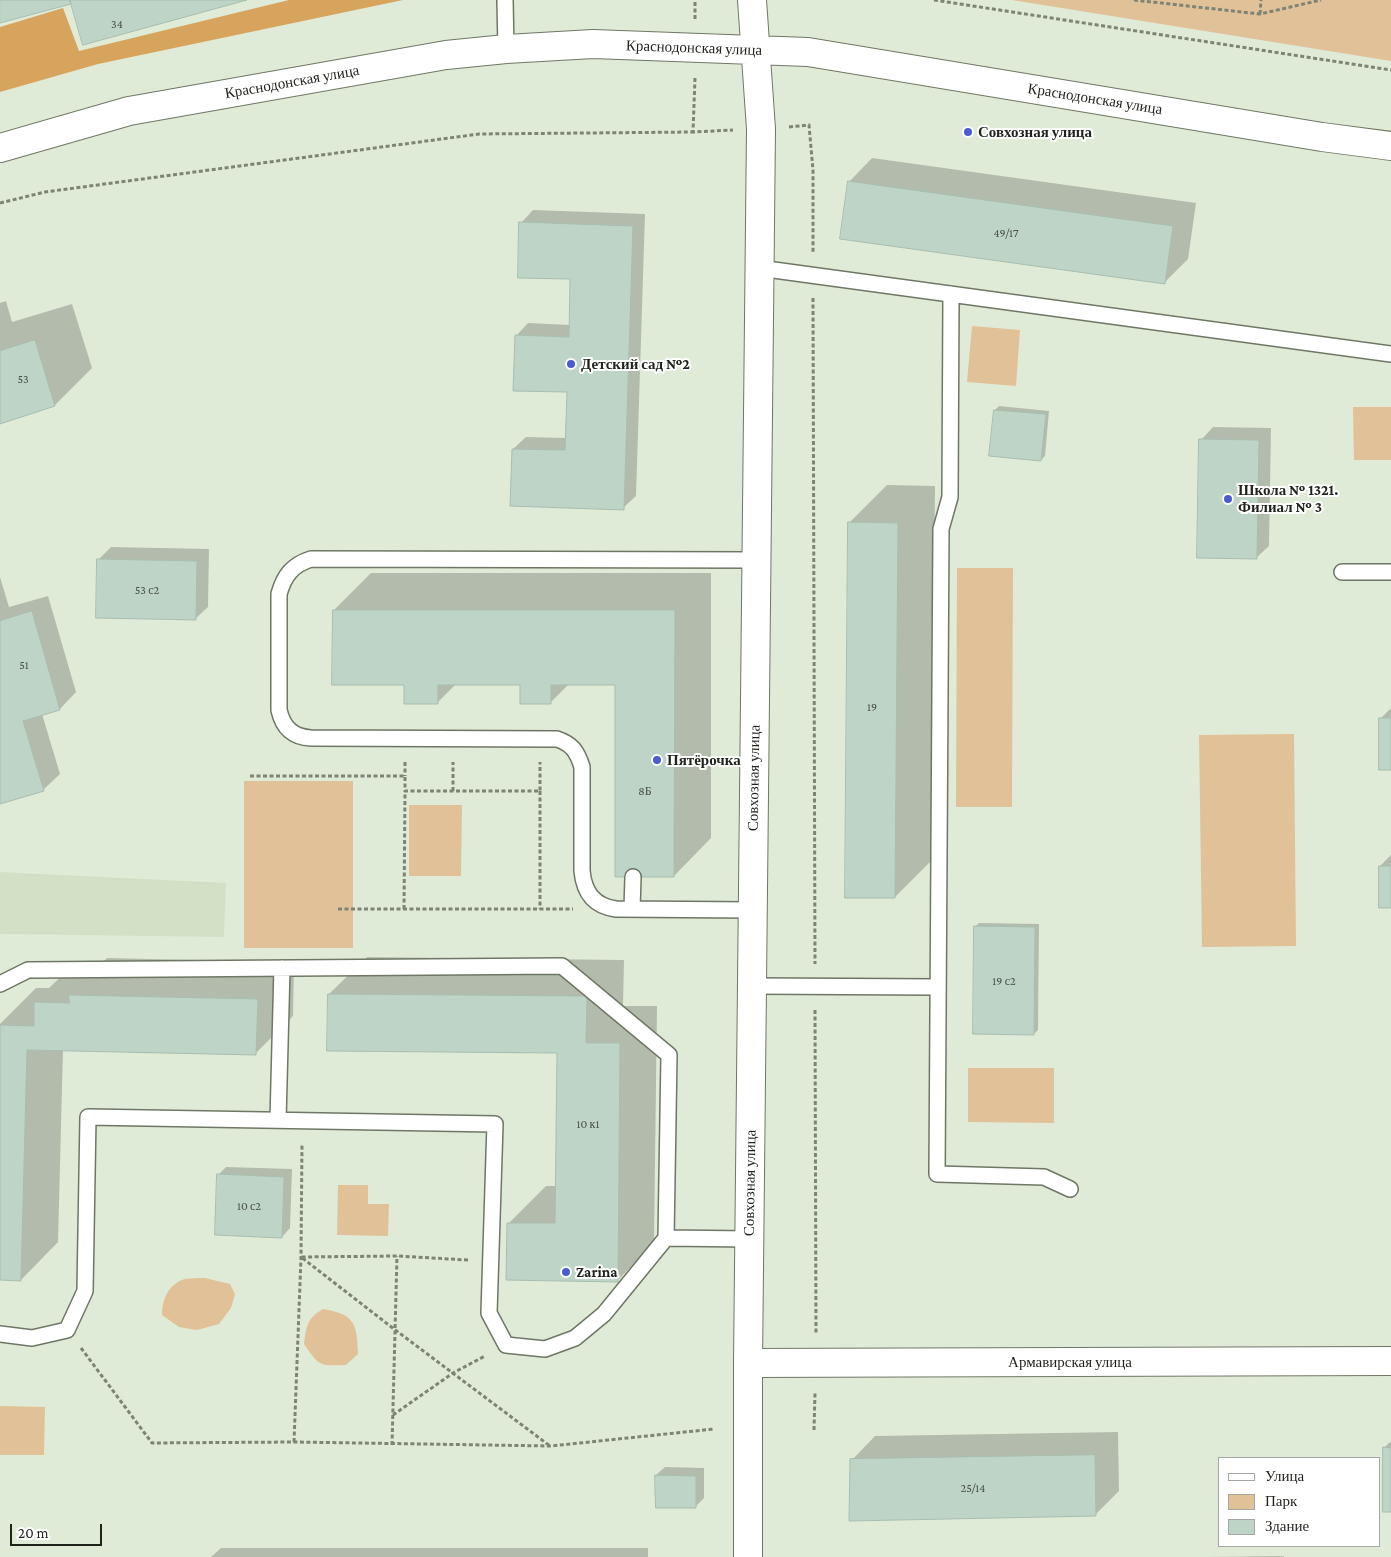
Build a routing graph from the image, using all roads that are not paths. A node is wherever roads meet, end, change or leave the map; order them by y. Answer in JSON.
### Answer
{"nodes":[{"id":1,"x":505,"y":0,"type":"edge"},
{"id":2,"x":752,"y":0,"type":"edge"},
{"id":3,"x":506,"y":48,"type":"junction"},
{"id":4,"x":755,"y":51,"type":"junction"},
{"id":5,"x":1391,"y":146,"type":"edge"},
{"id":6,"x":0,"y":148,"type":"edge"},
{"id":7,"x":759,"y":268,"type":"junction"},
{"id":8,"x":951,"y":294,"type":"junction"},
{"id":9,"x":1391,"y":354,"type":"edge"},
{"id":10,"x":757,"y":560,"type":"junction"},
{"id":11,"x":1342,"y":572,"type":"dead end"},
{"id":12,"x":1391,"y":572,"type":"edge"},
{"id":13,"x":633,"y":877,"type":"dead end"},
{"id":14,"x":632,"y":909,"type":"junction"},
{"id":15,"x":753,"y":910,"type":"junction"},
{"id":16,"x":282,"y":968,"type":"junction"},
{"id":17,"x":0,"y":984,"type":"edge"},
{"id":18,"x":752,"y":986,"type":"junction"},
{"id":19,"x":938,"y":987,"type":"junction"},
{"id":20,"x":278,"y":1120,"type":"junction"},
{"id":21,"x":1070,"y":1189,"type":"dead end"},
{"id":22,"x":666,"y":1238,"type":"junction"},
{"id":23,"x":750,"y":1239,"type":"junction"},
{"id":24,"x":0,"y":1334,"type":"edge"},
{"id":25,"x":1391,"y":1361,"type":"edge"},
{"id":26,"x":748,"y":1363,"type":"junction"},
{"id":27,"x":748,"y":1557,"type":"edge"}],
"edges":[{"from":1,"to":3,"type":"lane"},
{"from":2,"to":4,"type":"street","name":"Совхозная улица"},
{"from":3,"to":4,"type":"street","name":"Краснодонская улица"},
{"from":3,"to":6,"type":"street","name":"Краснодонская улица"},
{"from":4,"to":5,"type":"street","name":"Краснодонская улица"},
{"from":4,"to":7,"type":"street","name":"Совхозная улица"},
{"from":7,"to":8,"type":"lane"},
{"from":7,"to":10,"type":"street","name":"Совхозная улица"},
{"from":8,"to":9,"type":"lane"},
{"from":8,"to":19,"type":"lane"},
{"from":10,"to":14,"type":"lane"},
{"from":10,"to":15,"type":"street","name":"Совхозная улица"},
{"from":11,"to":12,"type":"lane"},
{"from":13,"to":14,"type":"lane"},
{"from":14,"to":15,"type":"lane"},
{"from":15,"to":18,"type":"street","name":"Совхозная улица"},
{"from":16,"to":17,"type":"lane"},
{"from":16,"to":20,"type":"lane"},
{"from":16,"to":22,"type":"lane"},
{"from":18,"to":19,"type":"lane"},
{"from":18,"to":23,"type":"street","name":"Совхозная улица"},
{"from":19,"to":21,"type":"lane"},
{"from":20,"to":22,"type":"lane"},
{"from":20,"to":24,"type":"lane"},
{"from":22,"to":23,"type":"lane"},
{"from":23,"to":26,"type":"street","name":"Совхозная улица"},
{"from":25,"to":26,"type":"street","name":"Армавирская улица"},
{"from":26,"to":27,"type":"street","name":"Совхозная улица"}]}
